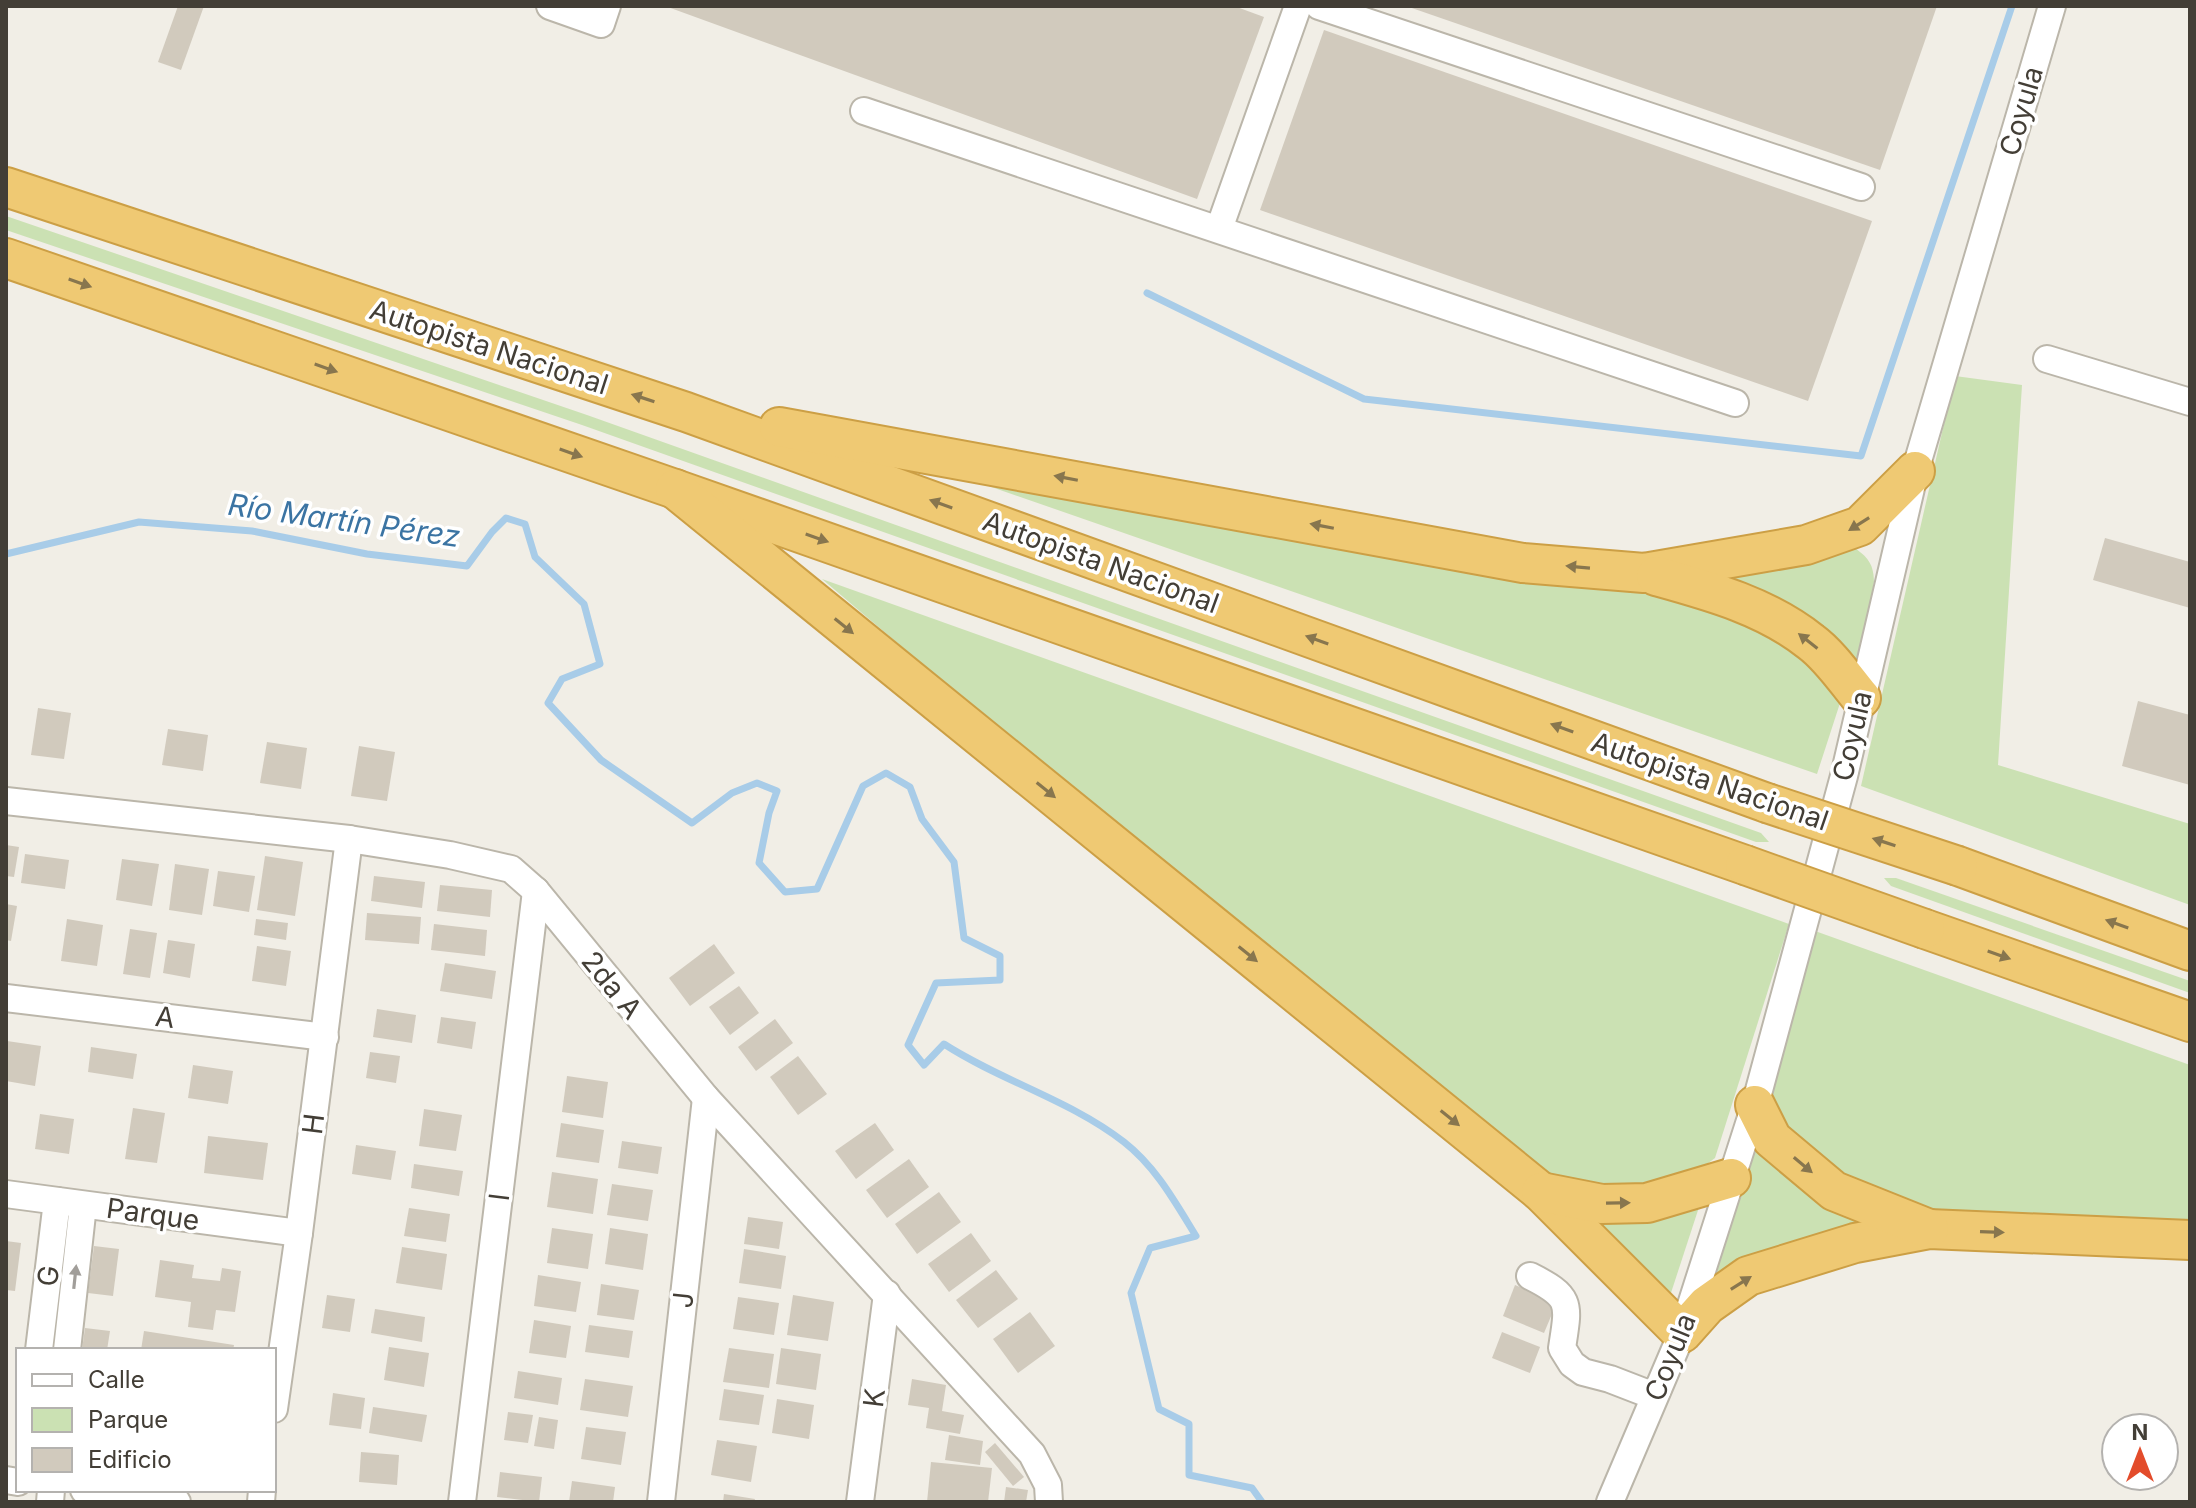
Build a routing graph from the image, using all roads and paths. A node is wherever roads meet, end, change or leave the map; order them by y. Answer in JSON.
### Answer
{"nodes":[{"id":1,"x":550,"y":6,"type":"edge"},
{"id":2,"x":607,"y":6,"type":"edge"},
{"id":3,"x":1298,"y":6,"type":"edge"},
{"id":4,"x":1319,"y":6,"type":"edge"},
{"id":5,"x":2052,"y":6,"type":"edge"},
{"id":6,"x":864,"y":111,"type":"dead end"},
{"id":7,"x":6,"y":187,"type":"edge"},
{"id":8,"x":1861,"y":187,"type":"dead end"},
{"id":9,"x":1219,"y":229,"type":"junction"},
{"id":10,"x":6,"y":258,"type":"edge"},
{"id":11,"x":2047,"y":359,"type":"dead end"},
{"id":12,"x":2190,"y":402,"type":"edge"},
{"id":13,"x":1735,"y":403,"type":"dead end"},
{"id":14,"x":686,"y":412,"type":"junction"},
{"id":15,"x":1915,"y":471,"type":"junction"},
{"id":16,"x":675,"y":489,"type":"junction"},
{"id":17,"x":1644,"y":573,"type":"junction"},
{"id":18,"x":1861,"y":698,"type":"junction"},
{"id":19,"x":6,"y":801,"type":"edge"},
{"id":20,"x":349,"y":839,"type":"junction"},
{"id":21,"x":536,"y":891,"type":"junction"},
{"id":22,"x":2190,"y":951,"type":"edge"},
{"id":23,"x":6,"y":998,"type":"edge"},
{"id":24,"x":2190,"y":1022,"type":"edge"},
{"id":25,"x":325,"y":1037,"type":"junction"},
{"id":26,"x":706,"y":1098,"type":"junction"},
{"id":27,"x":1755,"y":1105,"type":"junction"},
{"id":28,"x":1731,"y":1178,"type":"junction"},
{"id":29,"x":1541,"y":1192,"type":"junction"},
{"id":30,"x":6,"y":1194,"type":"edge"},
{"id":31,"x":70,"y":1203,"type":"junction"},
{"id":32,"x":1929,"y":1229,"type":"junction"},
{"id":33,"x":299,"y":1233,"type":"junction"},
{"id":34,"x":2190,"y":1240,"type":"edge"},
{"id":35,"x":1530,"y":1276,"type":"dead end"},
{"id":36,"x":887,"y":1294,"type":"junction"},
{"id":37,"x":1682,"y":1333,"type":"junction"},
{"id":38,"x":39,"y":1348,"type":"edge"},
{"id":39,"x":67,"y":1348,"type":"edge"},
{"id":40,"x":276,"y":1395,"type":"edge"},
{"id":41,"x":1654,"y":1396,"type":"junction"},
{"id":42,"x":100,"y":1492,"type":"edge"},
{"id":43,"x":1048,"y":1494,"type":"edge"},
{"id":44,"x":177,"y":1502,"type":"edge"},
{"id":45,"x":462,"y":1502,"type":"edge"},
{"id":46,"x":661,"y":1502,"type":"edge"},
{"id":47,"x":860,"y":1502,"type":"edge"},
{"id":48,"x":1610,"y":1502,"type":"edge"}],
"edges":[{"from":1,"to":2,"type":"street"},
{"from":3,"to":9,"type":"street"},
{"from":4,"to":8,"type":"street"},
{"from":5,"to":15,"type":"street","name":"Coyula"},
{"from":6,"to":9,"type":"street"},
{"from":14,"to":7,"type":"highway","name":"Autopista Nacional","one_way":true},
{"from":9,"to":13,"type":"street"},
{"from":10,"to":16,"type":"highway","one_way":true},
{"from":11,"to":12,"type":"street"},
{"from":17,"to":14,"type":"highway","one_way":true},
{"from":22,"to":14,"type":"highway","name":"Autopista Nacional","one_way":true,"bridge":true},
{"from":15,"to":17,"type":"highway","one_way":true},
{"from":15,"to":18,"type":"street","name":"Coyula"},
{"from":16,"to":24,"type":"highway","one_way":true,"bridge":true},
{"from":16,"to":29,"type":"highway","one_way":true},
{"from":18,"to":17,"type":"highway","one_way":true},
{"from":18,"to":27,"type":"street","name":"Coyula"},
{"from":19,"to":20,"type":"street","name":"2da A"},
{"from":20,"to":21,"type":"street","name":"2da A"},
{"from":20,"to":25,"type":"street","name":"H"},
{"from":21,"to":26,"type":"street","name":"2da A"},
{"from":21,"to":45,"type":"street","name":"I"},
{"from":23,"to":25,"type":"street","name":"A"},
{"from":25,"to":33,"type":"street","name":"H"},
{"from":26,"to":36,"type":"street","name":"2da A"},
{"from":26,"to":46,"type":"street","name":"J"},
{"from":27,"to":28,"type":"street","name":"Coyula"},
{"from":27,"to":32,"type":"highway","one_way":true},
{"from":29,"to":28,"type":"highway","one_way":true},
{"from":28,"to":37,"type":"street","name":"Coyula"},
{"from":29,"to":37,"type":"highway"},
{"from":30,"to":31,"type":"street","name":"Parque"},
{"from":31,"to":33,"type":"street","name":"Parque"},
{"from":31,"to":38,"type":"street","name":"G"},
{"from":39,"to":31,"type":"street","name":"G","one_way":true},
{"from":32,"to":34,"type":"highway","one_way":true},
{"from":37,"to":32,"type":"highway","one_way":true},
{"from":33,"to":40,"type":"street","name":"H"},
{"from":35,"to":41,"type":"street"},
{"from":36,"to":43,"type":"street","name":"2da A"},
{"from":36,"to":47,"type":"street","name":"K"},
{"from":37,"to":41,"type":"street","name":"Coyula"},
{"from":41,"to":48,"type":"street","name":"Coyula"},
{"from":42,"to":44,"type":"street"}]}
